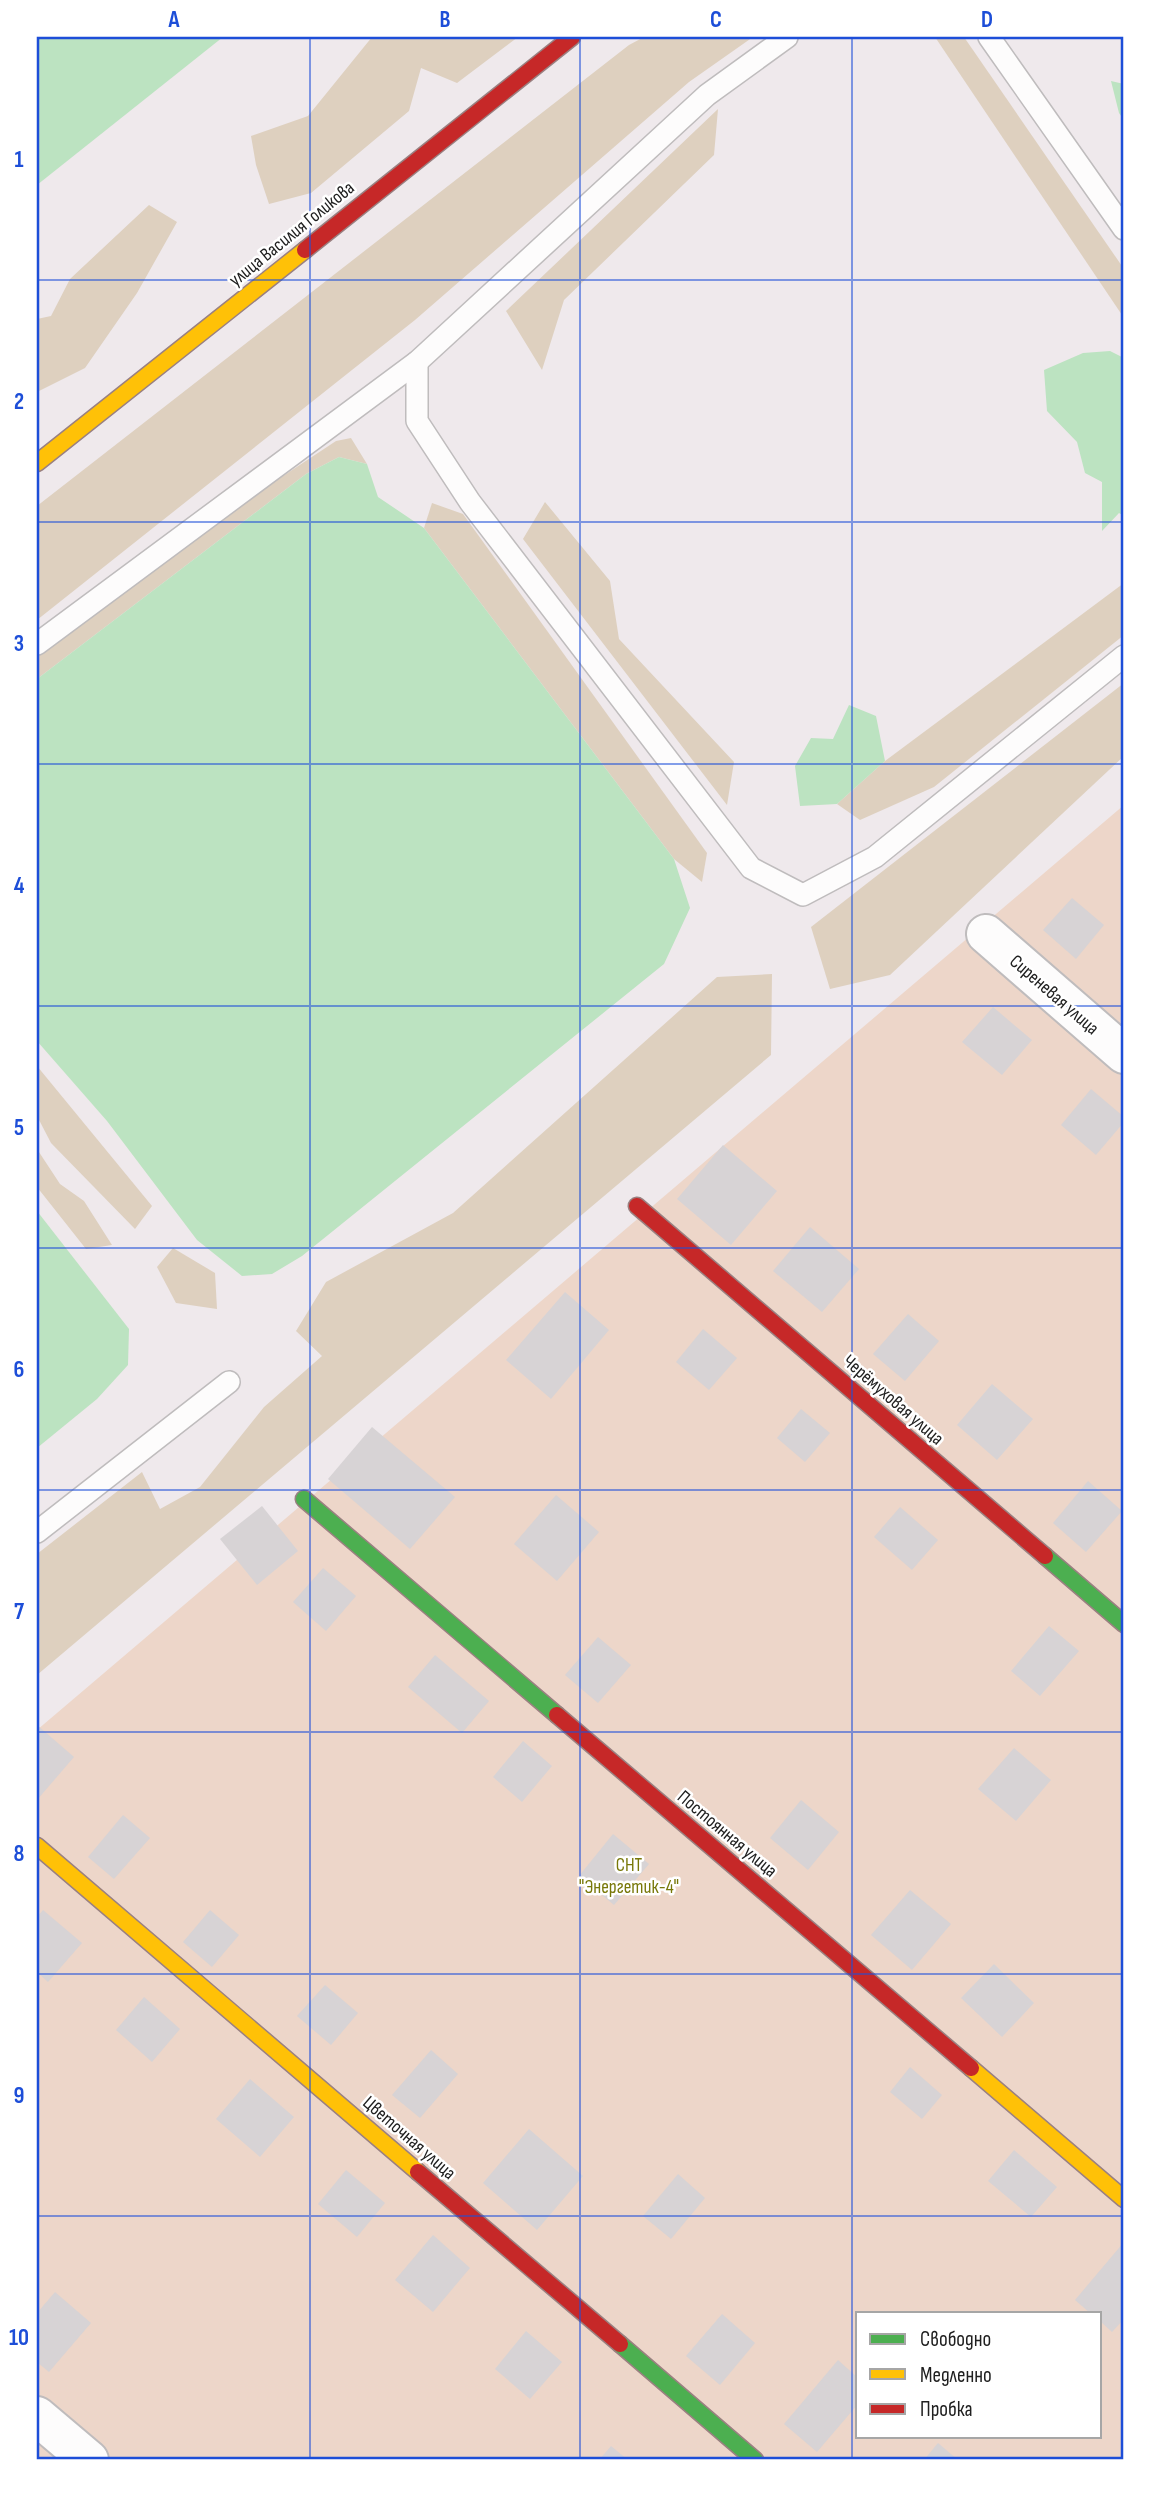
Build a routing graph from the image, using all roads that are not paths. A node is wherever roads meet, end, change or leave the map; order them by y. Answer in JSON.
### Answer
{"nodes":[{"id":1,"x":572,"y":37,"type":"edge"},
{"id":2,"x":787,"y":37,"type":"edge"},
{"id":3,"x":989,"y":37,"type":"edge"},
{"id":4,"x":1124,"y":229,"type":"edge"},
{"id":5,"x":417,"y":362,"type":"junction"},
{"id":6,"x":37,"y":463,"type":"edge"},
{"id":7,"x":37,"y":644,"type":"edge"},
{"id":8,"x":1124,"y":656,"type":"edge"},
{"id":9,"x":986,"y":934,"type":"dead end"},
{"id":10,"x":1124,"y":1054,"type":"edge"},
{"id":11,"x":637,"y":1206,"type":"dead end"},
{"id":12,"x":229,"y":1382,"type":"dead end"},
{"id":13,"x":304,"y":1499,"type":"dead end"},
{"id":14,"x":37,"y":1532,"type":"edge"},
{"id":15,"x":1124,"y":1624,"type":"edge"},
{"id":16,"x":37,"y":1846,"type":"edge"},
{"id":17,"x":1124,"y":2199,"type":"edge"},
{"id":18,"x":37,"y":2416,"type":"edge"},
{"id":19,"x":89,"y":2460,"type":"edge"},
{"id":20,"x":755,"y":2460,"type":"edge"}],
"edges":[{"from":1,"to":6,"type":"street","name":"улица Василия Голикова"},
{"from":2,"to":5,"type":"lane"},
{"from":3,"to":4,"type":"lane"},
{"from":5,"to":7,"type":"lane"},
{"from":5,"to":8,"type":"lane"},
{"from":9,"to":10,"type":"street","name":"Сиреневая улица"},
{"from":11,"to":15,"type":"street","name":"Черёмуховая улица"},
{"from":12,"to":14,"type":"lane"},
{"from":13,"to":17,"type":"street","name":"Постоянная улица"},
{"from":16,"to":20,"type":"street","name":"Цветочная улица"},
{"from":18,"to":19,"type":"street"}]}
